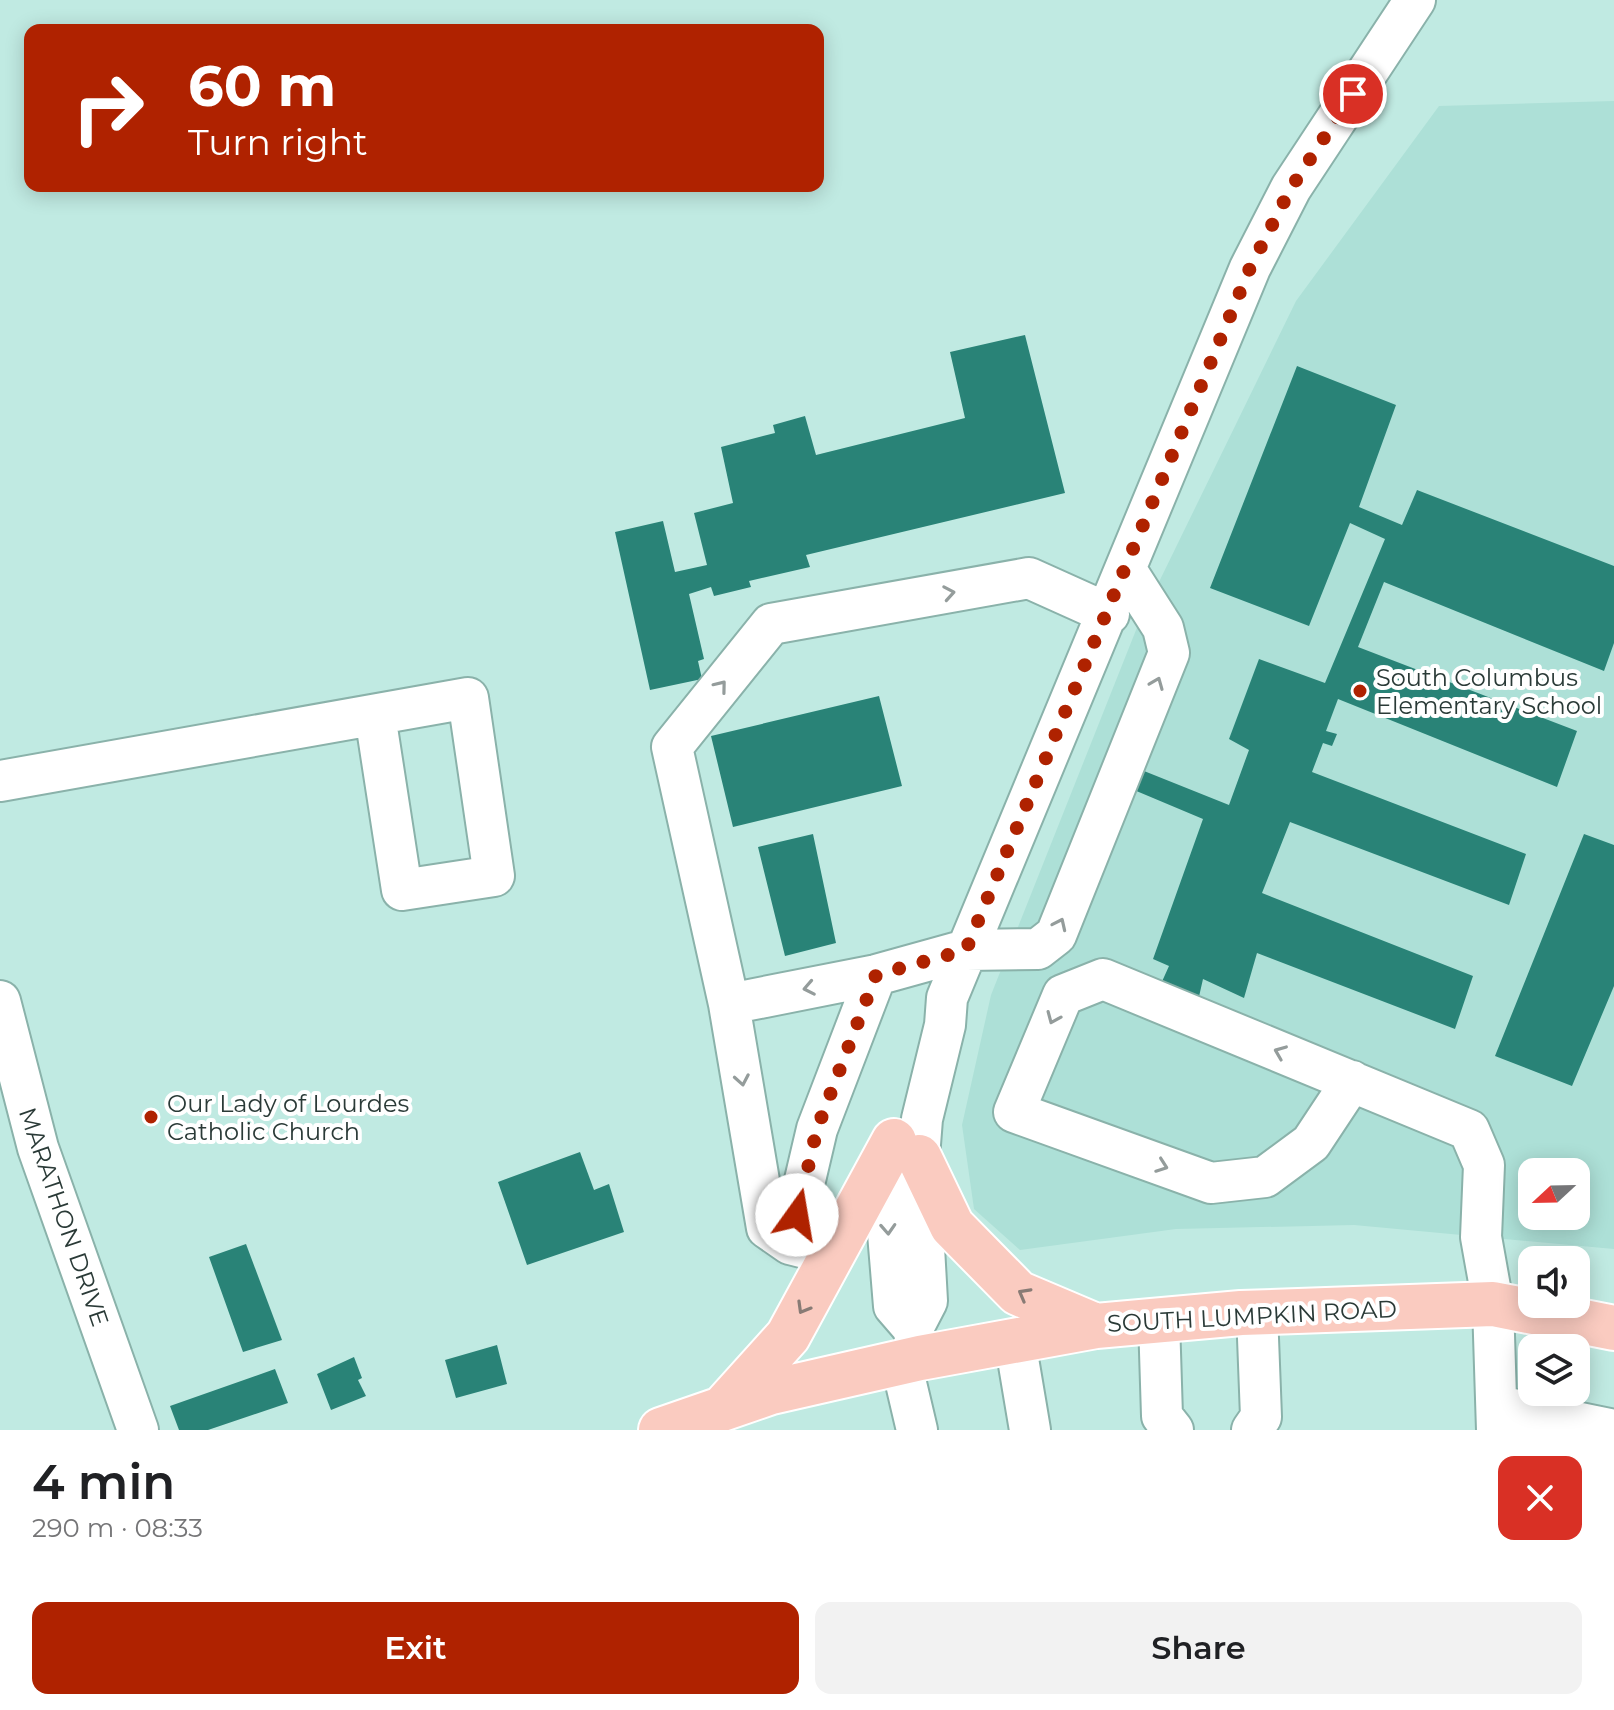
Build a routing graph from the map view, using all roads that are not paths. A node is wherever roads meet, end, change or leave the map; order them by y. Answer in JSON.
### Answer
{"nodes":[{"id":1,"x":1415,"y":0,"type":"edge"},
{"id":2,"x":1126,"y":570,"type":"junction"},
{"id":3,"x":1109,"y":614,"type":"junction"},
{"id":4,"x":375,"y":715,"type":"junction"},
{"id":5,"x":0,"y":781,"type":"edge"},
{"id":6,"x":966,"y":950,"type":"junction"},
{"id":7,"x":876,"y":975,"type":"junction"},
{"id":8,"x":0,"y":1001,"type":"edge"},
{"id":9,"x":729,"y":1004,"type":"junction"},
{"id":10,"x":1352,"y":1081,"type":"junction"},
{"id":11,"x":906,"y":1149,"type":"junction"},
{"id":12,"x":778,"y":1236,"type":"junction"},
{"id":13,"x":833,"y":1255,"type":"junction"},
{"id":14,"x":1493,"y":1304,"type":"junction"},
{"id":15,"x":1257,"y":1312,"type":"junction"},
{"id":16,"x":1159,"y":1320,"type":"junction"},
{"id":17,"x":1096,"y":1326,"type":"junction"},
{"id":18,"x":1614,"y":1328,"type":"edge"},
{"id":19,"x":1015,"y":1341,"type":"junction"},
{"id":20,"x":911,"y":1350,"type":"junction"},
{"id":21,"x":1497,"y":1418,"type":"edge"},
{"id":22,"x":726,"y":1419,"type":"edge"},
{"id":23,"x":1589,"y":1427,"type":"edge"},
{"id":24,"x":138,"y":1430,"type":"edge"},
{"id":25,"x":661,"y":1430,"type":"edge"},
{"id":26,"x":917,"y":1430,"type":"edge"},
{"id":27,"x":1030,"y":1430,"type":"edge"},
{"id":28,"x":1173,"y":1430,"type":"edge"},
{"id":29,"x":1252,"y":1430,"type":"edge"}],
"edges":[{"from":1,"to":2,"type":"street"},
{"from":2,"to":3,"type":"street"},
{"from":6,"to":2,"type":"street","one_way":true},
{"from":3,"to":6,"type":"street"},
{"from":9,"to":3,"type":"street","one_way":true},
{"from":4,"to":4,"type":"street"},
{"from":4,"to":5,"type":"street"},
{"from":6,"to":7,"type":"street"},
{"from":6,"to":11,"type":"street"},
{"from":7,"to":9,"type":"street","one_way":true},
{"from":7,"to":12,"type":"street"},
{"from":8,"to":24,"type":"street","name":"MARATHON DRIVE"},
{"from":9,"to":12,"type":"street","one_way":true},
{"from":10,"to":10,"type":"street","one_way":true},
{"from":10,"to":14,"type":"street"},
{"from":11,"to":13,"type":"main road"},
{"from":17,"to":11,"type":"main road","one_way":true},
{"from":11,"to":20,"type":"street"},
{"from":12,"to":13,"type":"street"},
{"from":13,"to":22,"type":"main road","one_way":true},
{"from":14,"to":15,"type":"main road","name":"SOUTH LUMPKIN ROAD"},
{"from":14,"to":18,"type":"main road","name":"SOUTH LUMPKIN ROAD"},
{"from":14,"to":21,"type":"street"},
{"from":15,"to":16,"type":"main road","name":"SOUTH LUMPKIN ROAD"},
{"from":15,"to":29,"type":"street"},
{"from":16,"to":17,"type":"main road","name":"SOUTH LUMPKIN ROAD"},
{"from":16,"to":28,"type":"street"},
{"from":17,"to":19,"type":"main road","name":"SOUTH LUMPKIN ROAD"},
{"from":19,"to":20,"type":"main road","name":"SOUTH LUMPKIN ROAD"},
{"from":19,"to":27,"type":"street"},
{"from":20,"to":22,"type":"main road","name":"SOUTH LUMPKIN ROAD"},
{"from":20,"to":26,"type":"street"},
{"from":21,"to":23,"type":"street"},
{"from":22,"to":25,"type":"main road","name":"SOUTH LUMPKIN ROAD"}]}
